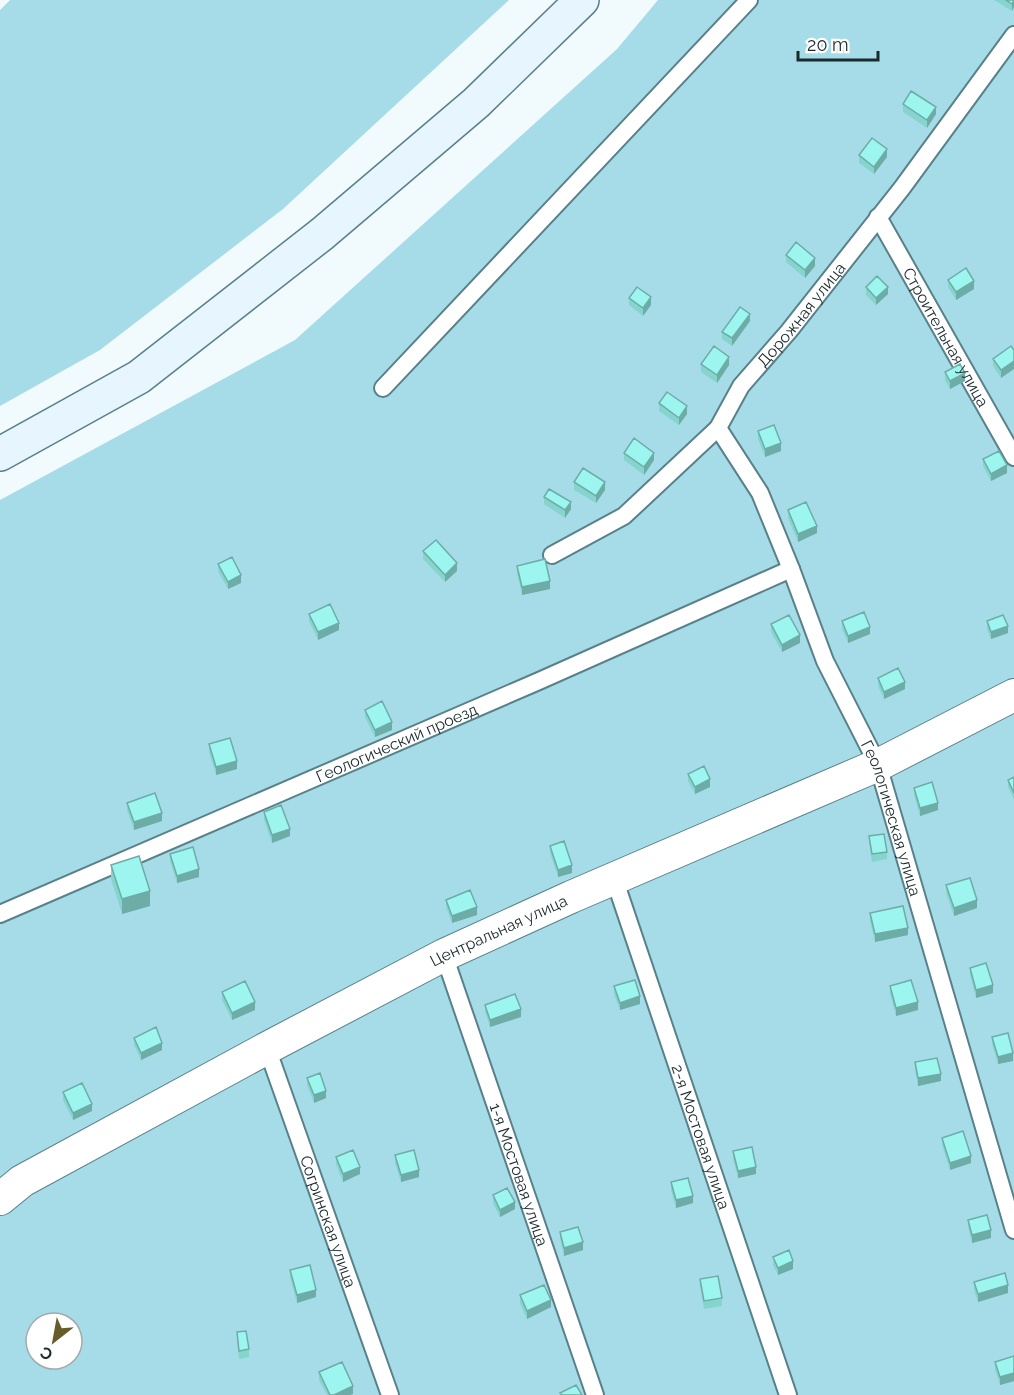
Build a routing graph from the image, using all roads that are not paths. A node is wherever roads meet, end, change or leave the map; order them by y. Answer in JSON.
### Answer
{"nodes":[{"id":1,"x":582,"y":0,"type":"edge"},
{"id":2,"x":749,"y":0,"type":"edge"},
{"id":3,"x":1014,"y":35,"type":"edge"},
{"id":4,"x":878,"y":217,"type":"junction"},
{"id":5,"x":382,"y":388,"type":"dead end"},
{"id":6,"x":718,"y":428,"type":"junction"},
{"id":7,"x":0,"y":454,"type":"edge"},
{"id":8,"x":1014,"y":457,"type":"edge"},
{"id":9,"x":552,"y":555,"type":"dead end"},
{"id":10,"x":791,"y":568,"type":"junction"},
{"id":11,"x":1014,"y":695,"type":"edge"},
{"id":12,"x":878,"y":765,"type":"junction"},
{"id":13,"x":614,"y":878,"type":"junction"},
{"id":14,"x":0,"y":914,"type":"edge"},
{"id":15,"x":444,"y":955,"type":"junction"},
{"id":16,"x":267,"y":1048,"type":"junction"},
{"id":17,"x":0,"y":1199,"type":"edge"},
{"id":18,"x":1014,"y":1230,"type":"edge"},
{"id":19,"x":390,"y":1395,"type":"edge"},
{"id":20,"x":595,"y":1395,"type":"edge"},
{"id":21,"x":788,"y":1395,"type":"edge"}],
"edges":[{"from":1,"to":7,"type":"main road"},
{"from":2,"to":5,"type":"lane"},
{"from":3,"to":4,"type":"lane","name":"Дорожная улица"},
{"from":4,"to":6,"type":"lane","name":"Дорожная улица"},
{"from":4,"to":8,"type":"lane","name":"Строительная улица"},
{"from":6,"to":9,"type":"lane","name":"Дорожная улица"},
{"from":6,"to":10,"type":"lane","name":"Геологическая улица"},
{"from":10,"to":12,"type":"lane","name":"Геологическая улица"},
{"from":10,"to":14,"type":"lane","name":"Геологический проезд"},
{"from":11,"to":12,"type":"street","name":"Центральная улица"},
{"from":12,"to":13,"type":"street","name":"Центральная улица"},
{"from":12,"to":18,"type":"lane","name":"Геологическая улица"},
{"from":13,"to":15,"type":"street","name":"Центральная улица"},
{"from":13,"to":21,"type":"lane","name":"2-я Мостовая улица"},
{"from":15,"to":16,"type":"street","name":"Центральная улица"},
{"from":15,"to":20,"type":"lane","name":"1-я Мостовая улица"},
{"from":16,"to":17,"type":"street","name":"Центральная улица"},
{"from":16,"to":19,"type":"lane","name":"Согринская улица"}]}
